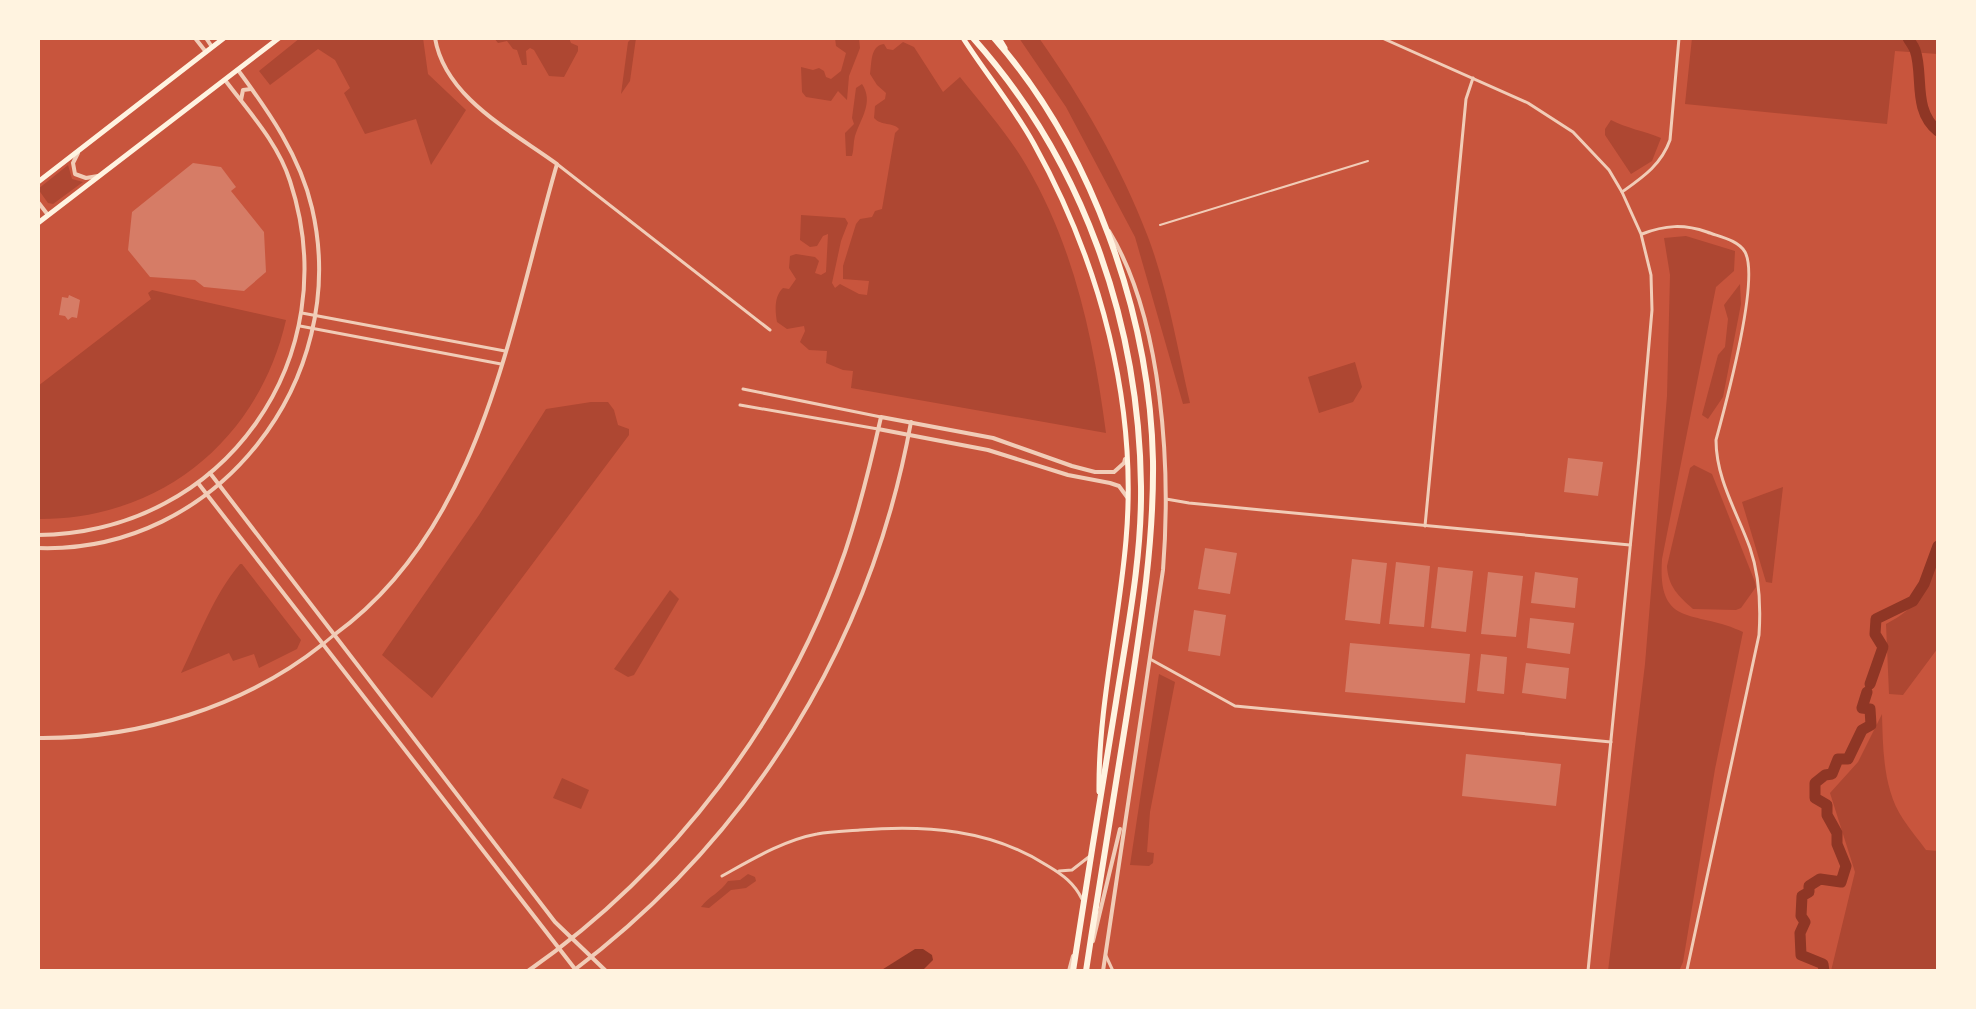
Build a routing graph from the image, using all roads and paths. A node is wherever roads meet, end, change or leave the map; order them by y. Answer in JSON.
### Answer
{"nodes":[{"id":1,"x":195,"y":38,"type":"edge"},
{"id":2,"x":206,"y":38,"type":"edge"},
{"id":3,"x":224,"y":38,"type":"edge"},
{"id":4,"x":279,"y":38,"type":"edge"},
{"id":5,"x":435,"y":38,"type":"edge"},
{"id":6,"x":960,"y":38,"type":"edge"},
{"id":7,"x":973,"y":38,"type":"edge"},
{"id":8,"x":996,"y":38,"type":"edge"},
{"id":9,"x":1382,"y":38,"type":"edge"},
{"id":10,"x":1679,"y":38,"type":"edge"},
{"id":11,"x":212,"y":47,"type":"junction"},
{"id":12,"x":206,"y":52,"type":"junction"},
{"id":13,"x":238,"y":70,"type":"junction"},
{"id":14,"x":1473,"y":78,"type":"junction"},
{"id":15,"x":225,"y":80,"type":"junction"},
{"id":16,"x":253,"y":90,"type":"junction"},
{"id":17,"x":242,"y":103,"type":"junction"},
{"id":18,"x":82,"y":148,"type":"junction"},
{"id":19,"x":1368,"y":161,"type":"dead end"},
{"id":20,"x":557,"y":164,"type":"junction"},
{"id":21,"x":102,"y":174,"type":"junction"},
{"id":22,"x":38,"y":182,"type":"edge"},
{"id":23,"x":1622,"y":192,"type":"junction"},
{"id":24,"x":38,"y":202,"type":"edge"},
{"id":25,"x":48,"y":215,"type":"junction"},
{"id":26,"x":1102,"y":219,"type":"junction"},
{"id":27,"x":38,"y":223,"type":"edge"},
{"id":28,"x":1160,"y":225,"type":"dead end"},
{"id":29,"x":1641,"y":234,"type":"junction"},
{"id":30,"x":302,"y":313,"type":"junction"},
{"id":31,"x":316,"y":316,"type":"junction"},
{"id":32,"x":300,"y":326,"type":"junction"},
{"id":33,"x":314,"y":329,"type":"junction"},
{"id":34,"x":770,"y":330,"type":"dead end"},
{"id":35,"x":505,"y":351,"type":"junction"},
{"id":36,"x":501,"y":364,"type":"junction"},
{"id":37,"x":743,"y":389,"type":"dead end"},
{"id":38,"x":740,"y":405,"type":"dead end"},
{"id":39,"x":881,"y":417,"type":"junction"},
{"id":40,"x":911,"y":422,"type":"junction"},
{"id":41,"x":878,"y":429,"type":"junction"},
{"id":42,"x":909,"y":435,"type":"junction"},
{"id":43,"x":1127,"y":451,"type":"junction"},
{"id":44,"x":230,"y":455,"type":"junction"},
{"id":45,"x":238,"y":465,"type":"junction"},
{"id":46,"x":210,"y":473,"type":"junction"},
{"id":47,"x":198,"y":483,"type":"junction"},
{"id":48,"x":218,"y":484,"type":"junction"},
{"id":49,"x":206,"y":493,"type":"junction"},
{"id":50,"x":1128,"y":498,"type":"junction"},
{"id":51,"x":1166,"y":499,"type":"junction"},
{"id":52,"x":1425,"y":526,"type":"junction"},
{"id":53,"x":38,"y":535,"type":"edge"},
{"id":54,"x":1630,"y":545,"type":"junction"},
{"id":55,"x":38,"y":548,"type":"edge"},
{"id":56,"x":334,"y":635,"type":"junction"},
{"id":57,"x":323,"y":644,"type":"junction"},
{"id":58,"x":1150,"y":659,"type":"junction"},
{"id":59,"x":38,"y":738,"type":"edge"},
{"id":60,"x":1611,"y":742,"type":"junction"},
{"id":61,"x":1099,"y":805,"type":"junction"},
{"id":62,"x":1126,"y":808,"type":"junction"},
{"id":63,"x":1092,"y":854,"type":"junction"},
{"id":64,"x":1055,"y":870,"type":"junction"},
{"id":65,"x":722,"y":876,"type":"dead end"},
{"id":66,"x":1084,"y":903,"type":"junction"},
{"id":67,"x":571,"y":940,"type":"junction"},
{"id":68,"x":559,"y":950,"type":"junction"},
{"id":69,"x":1106,"y":956,"type":"junction"},
{"id":70,"x":590,"y":958,"type":"junction"},
{"id":71,"x":1086,"y":969,"type":"edge"},
{"id":72,"x":575,"y":970,"type":"edge"},
{"id":73,"x":1687,"y":970,"type":"edge"},
{"id":74,"x":528,"y":971,"type":"edge"},
{"id":75,"x":606,"y":971,"type":"edge"},
{"id":76,"x":1071,"y":971,"type":"edge"},
{"id":77,"x":1103,"y":971,"type":"edge"},
{"id":78,"x":1113,"y":971,"type":"edge"},
{"id":79,"x":1588,"y":971,"type":"edge"}],
"edges":[{"from":1,"to":12,"type":"street"},
{"from":2,"to":11,"type":"street"},
{"from":3,"to":11,"type":"main road"},
{"from":4,"to":13,"type":"main road"},
{"from":5,"to":20,"type":"street"},
{"from":6,"to":43,"type":"main road"},
{"from":7,"to":61,"type":"highway"},
{"from":8,"to":26,"type":"highway"},
{"from":9,"to":14,"type":"street"},
{"from":10,"to":23,"type":"street"},
{"from":11,"to":12,"type":"main road"},
{"from":12,"to":18,"type":"main road"},
{"from":13,"to":15,"type":"main road"},
{"from":13,"to":16,"type":"street"},
{"from":14,"to":23,"type":"street"},
{"from":14,"to":52,"type":"street"},
{"from":15,"to":17,"type":"street"},
{"from":15,"to":21,"type":"main road"},
{"from":16,"to":17,"type":"street"},
{"from":16,"to":31,"type":"street"},
{"from":17,"to":30,"type":"street"},
{"from":18,"to":21,"type":"street"},
{"from":18,"to":22,"type":"main road"},
{"from":19,"to":28,"type":"lane"},
{"from":20,"to":34,"type":"street"},
{"from":20,"to":35,"type":"street"},
{"from":21,"to":25,"type":"main road"},
{"from":23,"to":29,"type":"street"},
{"from":24,"to":25,"type":"street"},
{"from":25,"to":27,"type":"main road"},
{"from":26,"to":51,"type":"street"},
{"from":26,"to":71,"type":"highway"},
{"from":29,"to":54,"type":"street"},
{"from":29,"to":73,"type":"street"},
{"from":30,"to":31,"type":"street"},
{"from":30,"to":32,"type":"street"},
{"from":31,"to":33,"type":"street"},
{"from":31,"to":35,"type":"street"},
{"from":32,"to":33,"type":"street"},
{"from":32,"to":44,"type":"street"},
{"from":33,"to":36,"type":"street"},
{"from":33,"to":45,"type":"street"},
{"from":35,"to":36,"type":"street"},
{"from":36,"to":56,"type":"street"},
{"from":37,"to":39,"type":"street"},
{"from":38,"to":41,"type":"street"},
{"from":39,"to":40,"type":"street"},
{"from":39,"to":41,"type":"street"},
{"from":40,"to":42,"type":"street"},
{"from":40,"to":43,"type":"street"},
{"from":41,"to":42,"type":"street"},
{"from":41,"to":67,"type":"street"},
{"from":42,"to":50,"type":"street"},
{"from":42,"to":70,"type":"street"},
{"from":43,"to":50,"type":"main road"},
{"from":44,"to":45,"type":"street"},
{"from":44,"to":46,"type":"street"},
{"from":45,"to":48,"type":"street"},
{"from":46,"to":47,"type":"street"},
{"from":46,"to":48,"type":"street"},
{"from":47,"to":49,"type":"street"},
{"from":47,"to":53,"type":"street"},
{"from":48,"to":49,"type":"street"},
{"from":48,"to":56,"type":"street"},
{"from":49,"to":55,"type":"street"},
{"from":49,"to":57,"type":"street"},
{"from":50,"to":61,"type":"main road"},
{"from":51,"to":52,"type":"street"},
{"from":51,"to":58,"type":"street"},
{"from":52,"to":54,"type":"street"},
{"from":54,"to":60,"type":"street"},
{"from":56,"to":57,"type":"street"},
{"from":56,"to":67,"type":"street"},
{"from":57,"to":59,"type":"street"},
{"from":57,"to":68,"type":"street"},
{"from":58,"to":60,"type":"street"},
{"from":58,"to":62,"type":"street"},
{"from":60,"to":79,"type":"street"},
{"from":61,"to":63,"type":"highway"},
{"from":62,"to":69,"type":"street"},
{"from":62,"to":71,"type":"street"},
{"from":63,"to":64,"type":"street"},
{"from":63,"to":66,"type":"highway"},
{"from":64,"to":65,"type":"street"},
{"from":64,"to":66,"type":"street"},
{"from":66,"to":76,"type":"highway"},
{"from":67,"to":68,"type":"street"},
{"from":67,"to":70,"type":"street"},
{"from":68,"to":72,"type":"street"},
{"from":68,"to":74,"type":"street"},
{"from":69,"to":77,"type":"street"},
{"from":69,"to":78,"type":"street"},
{"from":70,"to":72,"type":"street"},
{"from":70,"to":75,"type":"street"}]}
